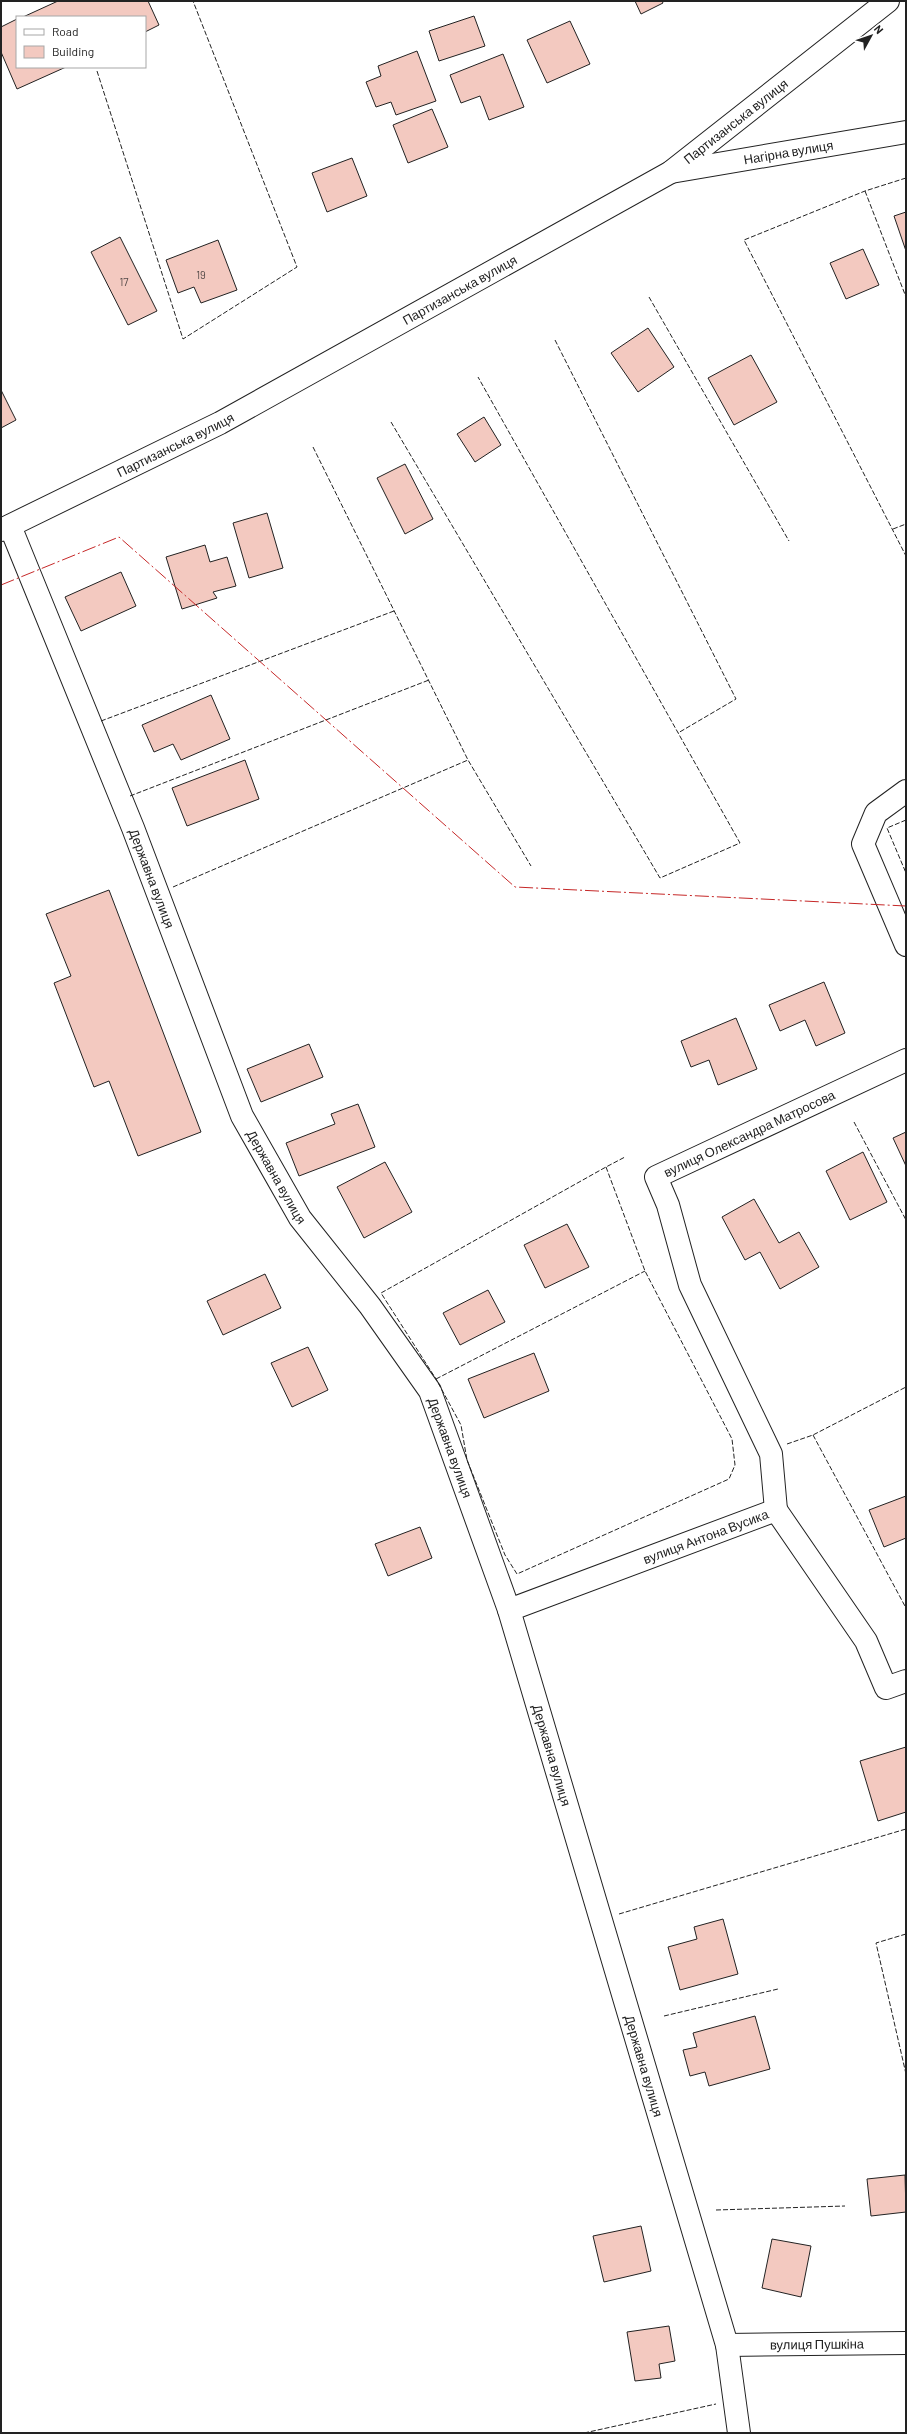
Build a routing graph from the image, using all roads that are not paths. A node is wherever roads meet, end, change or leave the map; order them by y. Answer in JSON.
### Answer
{"nodes":[{"id":1,"x":888,"y":1,"type":"edge"},
{"id":2,"x":906,"y":132,"type":"edge"},
{"id":3,"x":672,"y":172,"type":"junction"},
{"id":4,"x":5,"y":528,"type":"edge"},
{"id":5,"x":906,"y":791,"type":"edge"},
{"id":6,"x":906,"y":946,"type":"edge"},
{"id":7,"x":906,"y":1060,"type":"edge"},
{"id":8,"x":776,"y":1510,"type":"junction"},
{"id":9,"x":509,"y":1610,"type":"junction"},
{"id":10,"x":906,"y":1681,"type":"edge"},
{"id":11,"x":906,"y":2343,"type":"edge"},
{"id":12,"x":727,"y":2345,"type":"junction"},
{"id":13,"x":739,"y":2433,"type":"edge"}],
"edges":[{"from":1,"to":3,"type":"street","name":"Партизанська вулиця"},
{"from":2,"to":3,"type":"street","name":"Нагірна вулиця"},
{"from":3,"to":4,"type":"street","name":"Партизанська вулиця"},
{"from":4,"to":9,"type":"street","name":"Державна вулиця"},
{"from":5,"to":6,"type":"street"},
{"from":7,"to":8,"type":"street","name":"вулиця Олександра Матросова"},
{"from":8,"to":9,"type":"street","name":"вулиця Антона Вусика"},
{"from":8,"to":10,"type":"street","name":"вулиця Антона Вусика"},
{"from":9,"to":12,"type":"street","name":"Державна вулиця"},
{"from":11,"to":12,"type":"street","name":"вулиця Пушкіна"},
{"from":12,"to":13,"type":"street","name":"Державна вулиця"}]}
